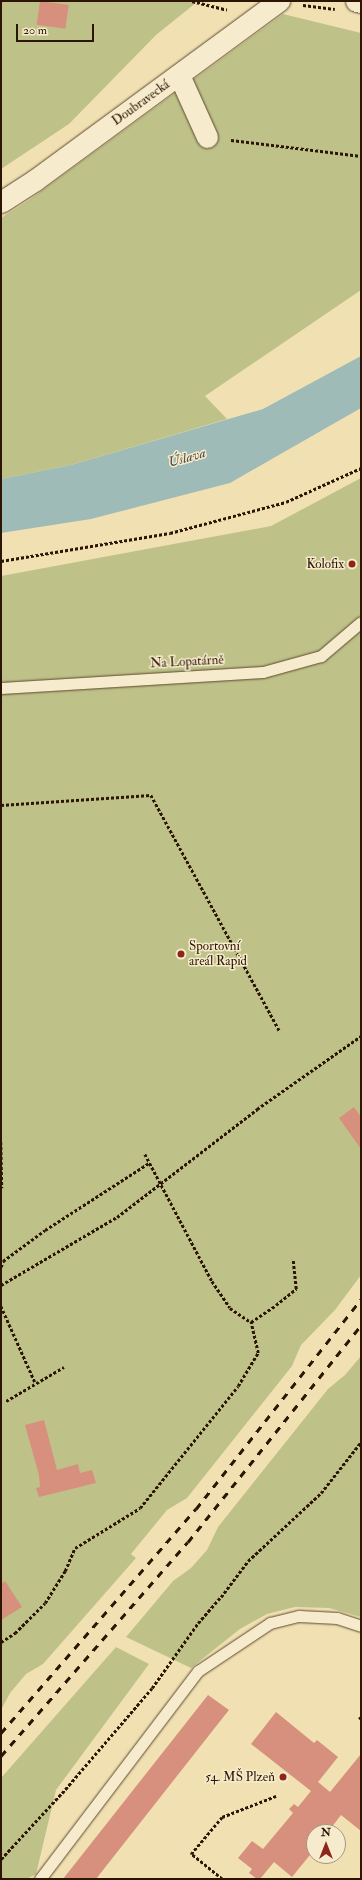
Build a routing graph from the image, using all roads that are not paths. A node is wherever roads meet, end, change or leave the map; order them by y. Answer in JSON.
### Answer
{"nodes":[{"id":1,"x":277,"y":3,"type":"edge"},
{"id":2,"x":179,"y":75,"type":"junction"},
{"id":3,"x":207,"y":137,"type":"road end"},
{"id":4,"x":1,"y":202,"type":"edge"},
{"id":5,"x":361,"y":622,"type":"edge"},
{"id":6,"x":1,"y":688,"type":"edge"},
{"id":7,"x":361,"y":1626,"type":"edge"},
{"id":8,"x":40,"y":1879,"type":"edge"}],
"edges":[{"from":1,"to":2,"type":"street","name":"Doubravecká"},
{"from":2,"to":3,"type":"street"},
{"from":2,"to":4,"type":"street","name":"Doubravecká"},
{"from":5,"to":6,"type":"lane","name":"Na Lopatárně"},
{"from":7,"to":8,"type":"lane"}]}
